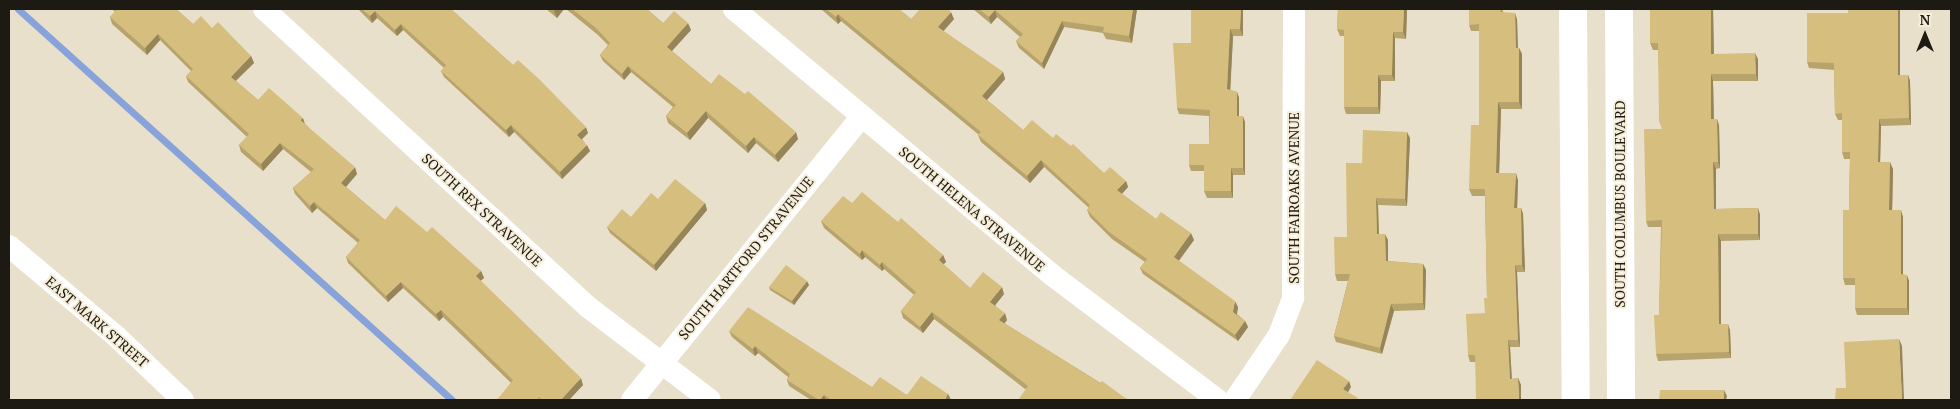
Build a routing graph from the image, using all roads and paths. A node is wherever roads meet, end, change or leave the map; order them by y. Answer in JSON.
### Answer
{"nodes":[{"id":1,"x":264,"y":9,"type":"edge"},
{"id":2,"x":734,"y":9,"type":"edge"},
{"id":3,"x":1294,"y":9,"type":"edge"},
{"id":4,"x":1573,"y":9,"type":"edge"},
{"id":5,"x":1619,"y":9,"type":"edge"},
{"id":6,"x":862,"y":116,"type":"junction"},
{"id":7,"x":9,"y":246,"type":"edge"},
{"id":8,"x":660,"y":363,"type":"junction"},
{"id":9,"x":183,"y":400,"type":"edge"},
{"id":10,"x":632,"y":400,"type":"edge"},
{"id":11,"x":710,"y":400,"type":"edge"},
{"id":12,"x":1218,"y":400,"type":"edge"},
{"id":13,"x":1235,"y":400,"type":"edge"},
{"id":14,"x":1576,"y":400,"type":"edge"},
{"id":15,"x":1621,"y":400,"type":"edge"}],
"edges":[{"from":1,"to":8,"type":"street","name":"SOUTH REX STRAVENUE"},
{"from":2,"to":6,"type":"street","name":"SOUTH HELENA STRAVENUE"},
{"from":3,"to":13,"type":"street","name":"SOUTH FAIROAKS AVENUE"},
{"from":4,"to":14,"type":"street"},
{"from":5,"to":15,"type":"street","name":"SOUTH COLUMBUS BOULEVARD"},
{"from":6,"to":8,"type":"street","name":"SOUTH HARTFORD STRAVENUE"},
{"from":6,"to":12,"type":"street","name":"SOUTH HELENA STRAVENUE"},
{"from":7,"to":9,"type":"street","name":"EAST MARK STREET"},
{"from":8,"to":10,"type":"street","name":"SOUTH HARTFORD STRAVENUE"},
{"from":8,"to":11,"type":"street","name":"SOUTH REX STRAVENUE"}]}
